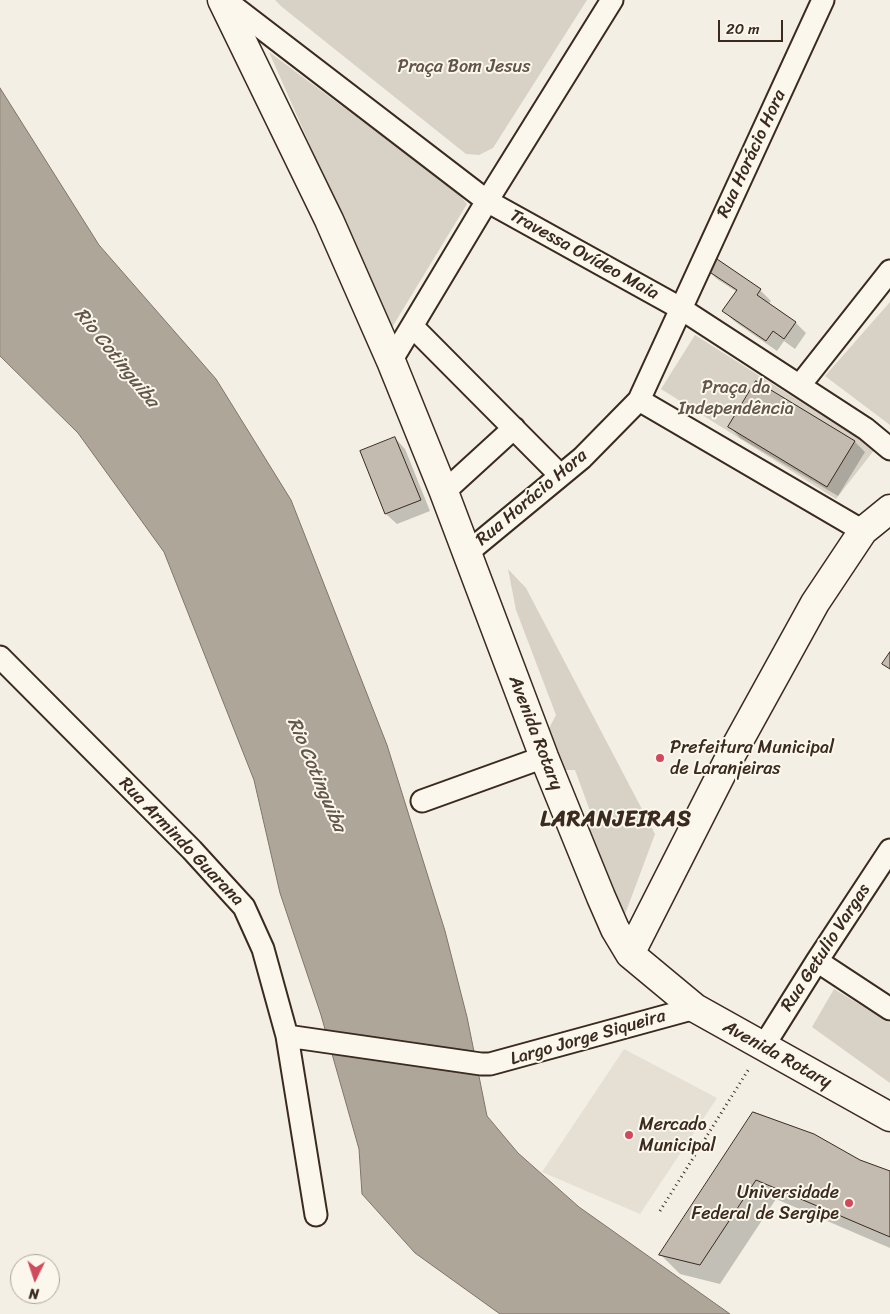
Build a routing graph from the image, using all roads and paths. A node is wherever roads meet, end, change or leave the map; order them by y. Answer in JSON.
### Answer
{"nodes":[{"id":1,"x":223,"y":0,"type":"edge"},
{"id":2,"x":612,"y":0,"type":"edge"},
{"id":3,"x":823,"y":0,"type":"edge"},
{"id":4,"x":488,"y":201,"type":"junction"},
{"id":5,"x":890,"y":271,"type":"edge"},
{"id":6,"x":680,"y":308,"type":"junction"},
{"id":7,"x":412,"y":326,"type":"junction"},
{"id":8,"x":391,"y":361,"type":"junction"},
{"id":9,"x":800,"y":385,"type":"junction"},
{"id":10,"x":639,"y":400,"type":"junction"},
{"id":11,"x":514,"y":428,"type":"junction"},
{"id":12,"x":890,"y":449,"type":"edge"},
{"id":13,"x":560,"y":476,"type":"junction"},
{"id":14,"x":444,"y":492,"type":"junction"},
{"id":15,"x":890,"y":509,"type":"edge"},
{"id":16,"x":863,"y":531,"type":"junction"},
{"id":17,"x":467,"y":553,"type":"junction"},
{"id":18,"x":0,"y":657,"type":"edge"},
{"id":19,"x":544,"y":758,"type":"junction"},
{"id":20,"x":422,"y":801,"type":"dead end"},
{"id":21,"x":890,"y":850,"type":"edge"},
{"id":22,"x":630,"y":954,"type":"junction"},
{"id":23,"x":816,"y":961,"type":"junction"},
{"id":24,"x":694,"y":1008,"type":"junction"},
{"id":25,"x":890,"y":1009,"type":"edge"},
{"id":26,"x":287,"y":1036,"type":"junction"},
{"id":27,"x":763,"y":1047,"type":"junction"},
{"id":28,"x":890,"y":1117,"type":"edge"},
{"id":29,"x":660,"y":1211,"type":"dead end"},
{"id":30,"x":316,"y":1215,"type":"dead end"}],
"edges":[{"from":1,"to":4,"type":"street"},
{"from":1,"to":8,"type":"street"},
{"from":2,"to":4,"type":"street"},
{"from":3,"to":6,"type":"street","name":"Rua Horácio Hora"},
{"from":4,"to":6,"type":"street","name":"Travessa Ovídeo Maia"},
{"from":4,"to":7,"type":"street"},
{"from":5,"to":9,"type":"street"},
{"from":6,"to":9,"type":"street"},
{"from":6,"to":10,"type":"street"},
{"from":7,"to":8,"type":"street"},
{"from":7,"to":11,"type":"street"},
{"from":8,"to":14,"type":"street","name":"Avenida Rotary"},
{"from":9,"to":12,"type":"street"},
{"from":10,"to":13,"type":"street","name":"Rua Horácio Hora"},
{"from":10,"to":16,"type":"street"},
{"from":11,"to":13,"type":"street"},
{"from":11,"to":14,"type":"street"},
{"from":13,"to":17,"type":"street","name":"Rua Horácio Hora"},
{"from":14,"to":17,"type":"street","name":"Avenida Rotary"},
{"from":15,"to":16,"type":"street"},
{"from":16,"to":22,"type":"street"},
{"from":17,"to":19,"type":"street","name":"Avenida Rotary"},
{"from":18,"to":26,"type":"street","name":"Rua Armindo Guarana"},
{"from":19,"to":20,"type":"street"},
{"from":19,"to":22,"type":"street","name":"Avenida Rotary"},
{"from":21,"to":23,"type":"street","name":"Rua Getulio Vargas"},
{"from":22,"to":24,"type":"street","name":"Avenida Rotary"},
{"from":23,"to":25,"type":"street"},
{"from":23,"to":27,"type":"street","name":"Rua Getulio Vargas"},
{"from":24,"to":26,"type":"street","name":"Largo Jorge Siqueira"},
{"from":24,"to":27,"type":"street","name":"Avenida Rotary"},
{"from":26,"to":30,"type":"street","name":"Rua Armindo Guarana"},
{"from":27,"to":28,"type":"street","name":"Avenida Rotary"},
{"from":27,"to":29,"type":"path"}]}
